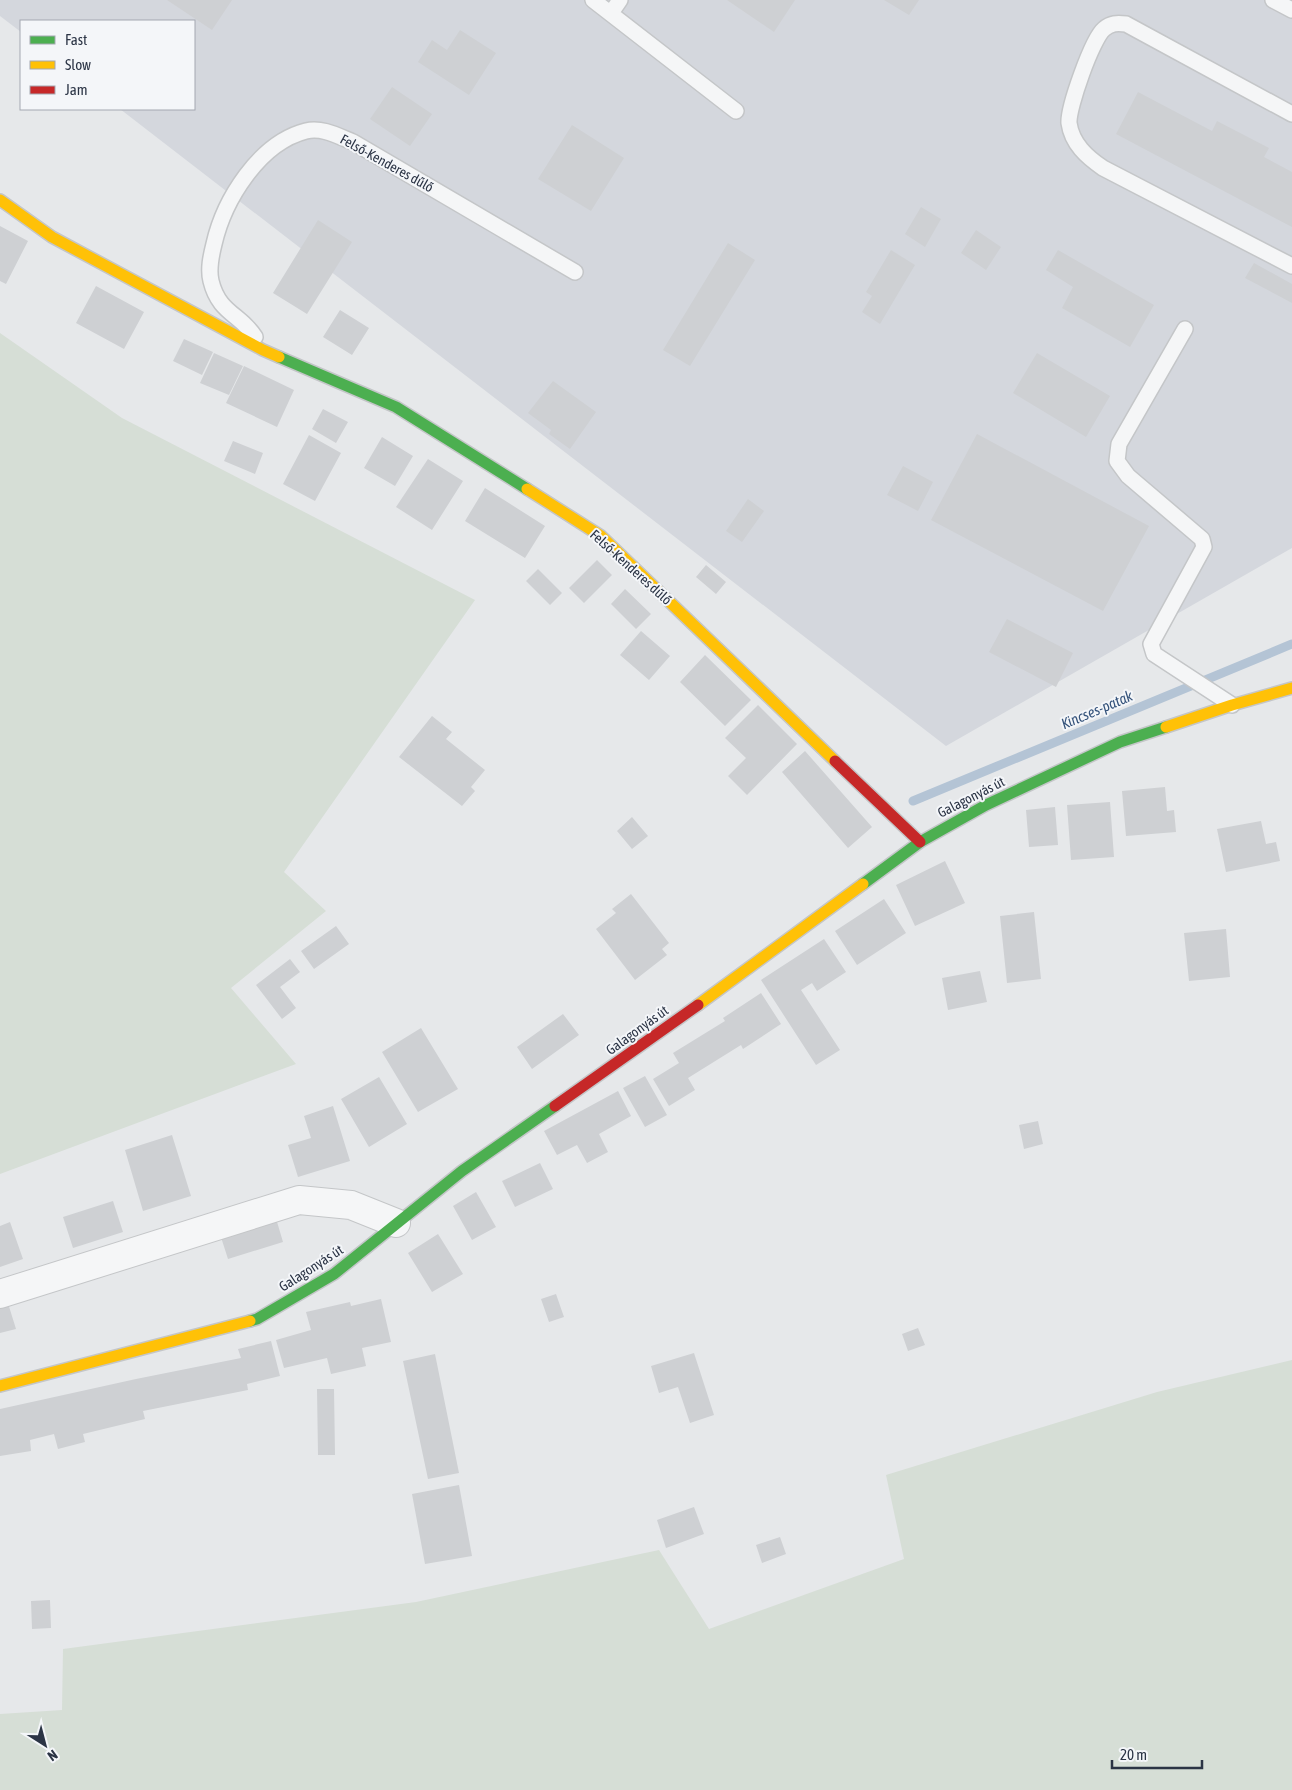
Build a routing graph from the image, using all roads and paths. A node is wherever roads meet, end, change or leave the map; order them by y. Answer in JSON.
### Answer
{"nodes":[{"id":1,"x":593,"y":0,"type":"edge"},
{"id":2,"x":620,"y":0,"type":"edge"},
{"id":3,"x":1273,"y":0,"type":"edge"},
{"id":4,"x":1292,"y":10,"type":"edge"},
{"id":5,"x":611,"y":13,"type":"junction"},
{"id":6,"x":736,"y":110,"type":"dead end"},
{"id":7,"x":1292,"y":114,"type":"edge"},
{"id":8,"x":0,"y":200,"type":"edge"},
{"id":9,"x":1292,"y":266,"type":"edge"},
{"id":10,"x":575,"y":272,"type":"dead end"},
{"id":11,"x":1185,"y":329,"type":"dead end"},
{"id":12,"x":263,"y":350,"type":"junction"},
{"id":13,"x":1292,"y":688,"type":"edge"},
{"id":14,"x":1232,"y":705,"type":"junction"},
{"id":15,"x":920,"y":842,"type":"junction"},
{"id":16,"x":396,"y":1223,"type":"junction"},
{"id":17,"x":0,"y":1294,"type":"edge"},
{"id":18,"x":0,"y":1386,"type":"edge"}],
"edges":[{"from":1,"to":5,"type":"lane"},
{"from":2,"to":5,"type":"lane"},
{"from":3,"to":4,"type":"lane"},
{"from":5,"to":6,"type":"lane"},
{"from":7,"to":9,"type":"lane"},
{"from":8,"to":12,"type":"street","name":"Felső-Kenderes dűlő"},
{"from":10,"to":12,"type":"lane","name":"Felső-Kenderes dűlő"},
{"from":11,"to":14,"type":"lane"},
{"from":12,"to":15,"type":"street","name":"Felső-Kenderes dűlő"},
{"from":13,"to":14,"type":"street","name":"Galagonyás út"},
{"from":14,"to":15,"type":"street","name":"Galagonyás út"},
{"from":15,"to":16,"type":"street","name":"Galagonyás út"},
{"from":16,"to":17,"type":"street"},
{"from":16,"to":18,"type":"street","name":"Galagonyás út"}]}
